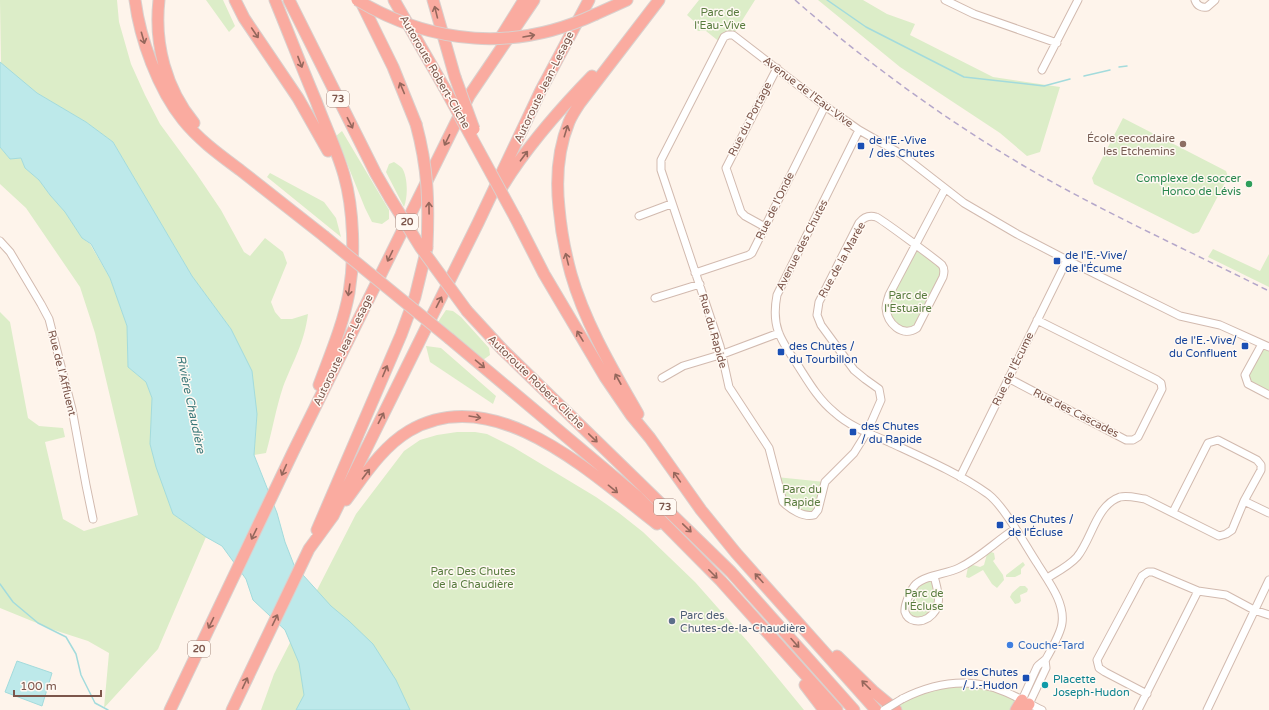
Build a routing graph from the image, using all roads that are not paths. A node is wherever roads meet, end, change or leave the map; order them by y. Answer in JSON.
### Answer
{"nodes":[{"id":1,"x":135,"y":0,"type":"edge"},
{"id":2,"x":159,"y":0,"type":"edge"},
{"id":3,"x":235,"y":0,"type":"edge"},
{"id":4,"x":275,"y":0,"type":"edge"},
{"id":5,"x":289,"y":0,"type":"edge"},
{"id":6,"x":357,"y":0,"type":"edge"},
{"id":7,"x":360,"y":0,"type":"edge"},
{"id":8,"x":394,"y":0,"type":"edge"},
{"id":9,"x":433,"y":0,"type":"edge"},
{"id":10,"x":524,"y":0,"type":"edge"},
{"id":11,"x":534,"y":0,"type":"edge"},
{"id":12,"x":589,"y":0,"type":"edge"},
{"id":13,"x":620,"y":0,"type":"edge"},
{"id":14,"x":627,"y":0,"type":"edge"},
{"id":15,"x":659,"y":0,"type":"edge"},
{"id":16,"x":945,"y":0,"type":"edge"},
{"id":17,"x":1078,"y":0,"type":"edge"},
{"id":18,"x":1196,"y":0,"type":"edge"},
{"id":19,"x":1215,"y":0,"type":"edge"},
{"id":20,"x":596,"y":14,"type":"junction"},
{"id":21,"x":642,"y":21,"type":"junction"},
{"id":22,"x":728,"y":35,"type":"joint"},
{"id":23,"x":1057,"y":43,"type":"junction"},
{"id":24,"x":777,"y":68,"type":"junction"},
{"id":25,"x":1042,"y":70,"type":"dead end"},
{"id":26,"x":469,"y":96,"type":"junction"},
{"id":27,"x":825,"y":106,"type":"junction"},
{"id":28,"x":859,"y":130,"type":"junction"},
{"id":29,"x":493,"y":176,"type":"junction"},
{"id":30,"x":945,"y":189,"type":"junction"},
{"id":31,"x":672,"y":204,"type":"junction"},
{"id":32,"x":639,"y":216,"type":"dead end"},
{"id":33,"x":306,"y":221,"type":"junction"},
{"id":34,"x":351,"y":223,"type":"junction"},
{"id":35,"x":478,"y":223,"type":"junction"},
{"id":36,"x":765,"y":227,"type":"junction"},
{"id":37,"x":0,"y":241,"type":"edge"},
{"id":38,"x":916,"y":246,"type":"junction"},
{"id":39,"x":1067,"y":260,"type":"junction"},
{"id":40,"x":696,"y":273,"type":"junction"},
{"id":41,"x":700,"y":284,"type":"junction"},
{"id":42,"x":655,"y":298,"type":"dead end"},
{"id":43,"x":1038,"y":320,"type":"junction"},
{"id":44,"x":779,"y":333,"type":"junction"},
{"id":45,"x":1266,"y":345,"type":"edge"},
{"id":46,"x":722,"y":354,"type":"junction"},
{"id":47,"x":662,"y":378,"type":"dead end"},
{"id":48,"x":1008,"y":378,"type":"junction"},
{"id":49,"x":1269,"y":395,"type":"edge"},
{"id":50,"x":867,"y":432,"type":"junction"},
{"id":51,"x":650,"y":438,"type":"junction"},
{"id":52,"x":293,"y":452,"type":"junction"},
{"id":53,"x":960,"y":478,"type":"junction"},
{"id":54,"x":1244,"y":501,"type":"junction"},
{"id":55,"x":1172,"y":512,"type":"junction"},
{"id":56,"x":1269,"y":513,"type":"edge"},
{"id":57,"x":333,"y":516,"type":"junction"},
{"id":58,"x":93,"y":519,"type":"dead end"},
{"id":59,"x":1014,"y":529,"type":"junction"},
{"id":60,"x":685,"y":546,"type":"junction"},
{"id":61,"x":309,"y":549,"type":"junction"},
{"id":62,"x":934,"y":576,"type":"junction"},
{"id":63,"x":1047,"y":578,"type":"junction"},
{"id":64,"x":1269,"y":580,"type":"edge"},
{"id":65,"x":1198,"y":591,"type":"junction"},
{"id":66,"x":785,"y":607,"type":"junction"},
{"id":67,"x":1254,"y":610,"type":"junction"},
{"id":68,"x":1269,"y":615,"type":"edge"},
{"id":69,"x":776,"y":643,"type":"junction"},
{"id":70,"x":1147,"y":694,"type":"junction"},
{"id":71,"x":1025,"y":704,"type":"edge"},
{"id":72,"x":170,"y":710,"type":"edge"},
{"id":73,"x":232,"y":710,"type":"edge"},
{"id":74,"x":824,"y":710,"type":"edge"},
{"id":75,"x":837,"y":710,"type":"edge"},
{"id":76,"x":854,"y":710,"type":"edge"},
{"id":77,"x":876,"y":710,"type":"edge"},
{"id":78,"x":884,"y":710,"type":"edge"},
{"id":79,"x":896,"y":710,"type":"edge"},
{"id":80,"x":1016,"y":710,"type":"edge"},
{"id":81,"x":1042,"y":710,"type":"edge"},
{"id":82,"x":1138,"y":710,"type":"edge"},
{"id":83,"x":1207,"y":710,"type":"edge"}],
"edges":[{"from":1,"to":33,"type":"highway","one_way":true},
{"from":2,"to":33,"type":"highway"},
{"from":3,"to":34,"type":"highway","one_way":true},
{"from":4,"to":34,"type":"highway","one_way":true},
{"from":5,"to":76,"type":"highway","name":"Autoroute Robert-Cliche","number":"73","one_way":true,"bridge":true},
{"from":6,"to":20,"type":"highway","one_way":true,"bridge":true},
{"from":61,"to":7,"type":"highway","one_way":true,"bridge":true},
{"from":8,"to":29,"type":"highway","name":"Autoroute Robert-Cliche","number":"73","bridge":true},
{"from":29,"to":9,"type":"highway","one_way":true,"bridge":true},
{"from":10,"to":26,"type":"highway"},
{"from":11,"to":26,"type":"highway","name":"Autoroute Jean-Lesage","number":"20"},
{"from":12,"to":35,"type":"highway","name":"Autoroute Jean-Lesage"},
{"from":13,"to":20,"type":"highway"},
{"from":14,"to":20,"type":"highway"},
{"from":15,"to":21,"type":"highway"},
{"from":16,"to":23,"type":"street"},
{"from":17,"to":23,"type":"street"},
{"from":18,"to":19,"type":"street"},
{"from":35,"to":21,"type":"highway","one_way":true},
{"from":51,"to":21,"type":"highway","one_way":true},
{"from":22,"to":24,"type":"street","name":"Avenue de l'Eau-Vive"},
{"from":22,"to":31,"type":"street","name":"Rue du Rapide"},
{"from":23,"to":25,"type":"street"},
{"from":24,"to":27,"type":"street","name":"Avenue de l'Eau-Vive"},
{"from":24,"to":36,"type":"street","name":"Rue du Portage"},
{"from":26,"to":52,"type":"highway","name":"Autoroute Jean-Lesage","number":"20","one_way":true},
{"from":27,"to":28,"type":"street","name":"Avenue de l'Eau-Vive"},
{"from":27,"to":36,"type":"street","name":"Rue de l'Onde"},
{"from":28,"to":30,"type":"street","name":"Avenue de l'Eau-Vive"},
{"from":28,"to":44,"type":"street","name":"Avenue des Chutes"},
{"from":51,"to":29,"type":"highway","name":"Autoroute Robert-Cliche","number":"73","one_way":true,"bridge":true},
{"from":30,"to":38,"type":"street"},
{"from":30,"to":39,"type":"street","name":"Avenue de l'Eau-Vive"},
{"from":31,"to":32,"type":"street"},
{"from":31,"to":40,"type":"street","name":"Rue du Rapide"},
{"from":33,"to":60,"type":"highway","one_way":true,"bridge":true},
{"from":34,"to":52,"type":"highway","one_way":true},
{"from":57,"to":35,"type":"highway","name":"Autoroute Jean-Lesage","one_way":true},
{"from":36,"to":40,"type":"street","name":"Rue de l'Onde"},
{"from":37,"to":58,"type":"street","name":"Rue de l'Affluent"},
{"from":38,"to":38,"type":"street"},
{"from":38,"to":50,"type":"street","name":"Rue de la Marée"},
{"from":39,"to":43,"type":"street","name":"Rue de l'Écume"},
{"from":39,"to":45,"type":"street","name":"Avenue de l'Eau-Vive"},
{"from":40,"to":41,"type":"street","name":"Rue du Rapide"},
{"from":41,"to":42,"type":"street"},
{"from":41,"to":46,"type":"street","name":"Rue du Rapide"},
{"from":43,"to":48,"type":"street","name":"Rue de l'Écume"},
{"from":43,"to":48,"type":"street","name":"Rue des Cascades"},
{"from":44,"to":46,"type":"street"},
{"from":44,"to":50,"type":"street","name":"Avenue des Chutes"},
{"from":45,"to":49,"type":"street"},
{"from":46,"to":47,"type":"street"},
{"from":46,"to":50,"type":"street","name":"Rue du Rapide"},
{"from":48,"to":53,"type":"street","name":"Rue de l'Écume"},
{"from":50,"to":53,"type":"street","name":"Avenue des Chutes"},
{"from":66,"to":51,"type":"highway","name":"Autoroute Robert-Cliche","number":"73","one_way":true},
{"from":52,"to":72,"type":"highway","name":"Autoroute Jean-Lesage","number":"20","one_way":true},
{"from":53,"to":59,"type":"street","name":"Avenue des Chutes"},
{"from":54,"to":55,"type":"street"},
{"from":54,"to":55,"type":"street"},
{"from":54,"to":56,"type":"street"},
{"from":55,"to":63,"type":"street"},
{"from":57,"to":60,"type":"highway","one_way":true},
{"from":57,"to":61,"type":"highway","name":"Autoroute Jean-Lesage"},
{"from":59,"to":62,"type":"street"},
{"from":59,"to":63,"type":"street","name":"Avenue des Chutes"},
{"from":60,"to":69,"type":"highway","one_way":true},
{"from":73,"to":61,"type":"highway","name":"Autoroute Jean-Lesage","one_way":true},
{"from":62,"to":62,"type":"street"},
{"from":63,"to":71,"type":"street","name":"Avenue des Chutes"},
{"from":64,"to":67,"type":"street"},
{"from":65,"to":67,"type":"street"},
{"from":65,"to":70,"type":"street"},
{"from":65,"to":70,"type":"street"},
{"from":66,"to":77,"type":"highway","name":"Autoroute Robert-Cliche","number":"73"},
{"from":79,"to":66,"type":"highway","one_way":true},
{"from":67,"to":68,"type":"street"},
{"from":67,"to":83,"type":"street"},
{"from":69,"to":74,"type":"highway"},
{"from":69,"to":75,"type":"highway"},
{"from":70,"to":82,"type":"street"},
{"from":71,"to":78,"type":"street","bridge":true},
{"from":71,"to":80,"type":"highway"},
{"from":71,"to":81,"type":"street"}]}
